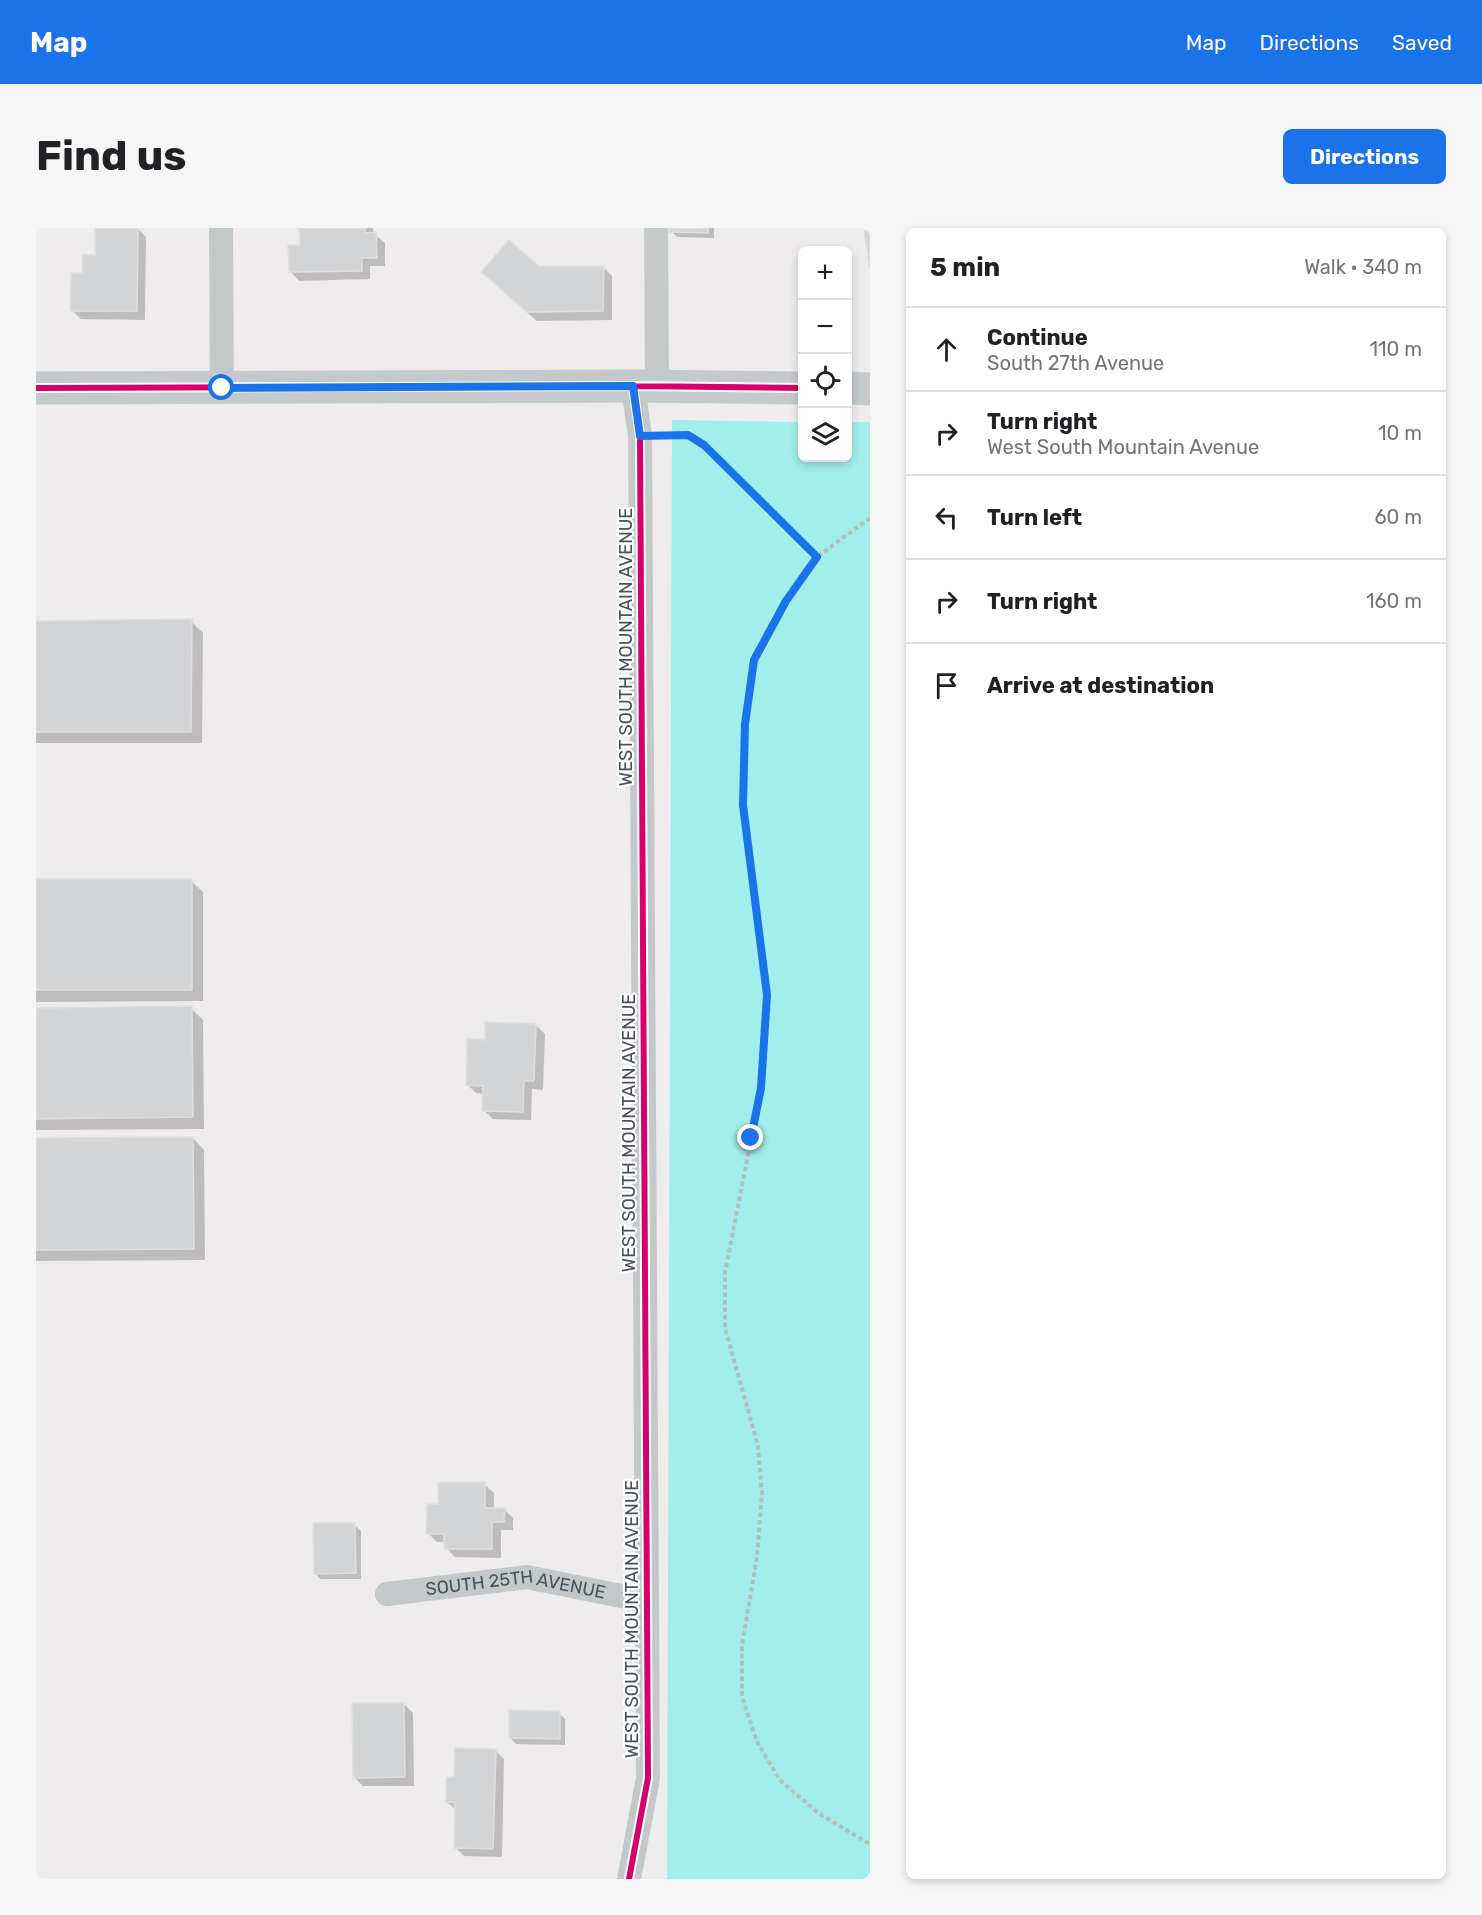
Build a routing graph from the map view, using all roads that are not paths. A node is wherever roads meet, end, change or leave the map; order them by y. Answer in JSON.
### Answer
{"nodes":[{"id":1,"x":221,"y":228,"type":"edge"},
{"id":2,"x":656,"y":228,"type":"edge"},
{"id":3,"x":645,"y":386,"type":"junction"},
{"id":4,"x":36,"y":388,"type":"edge"},
{"id":5,"x":222,"y":388,"type":"junction"},
{"id":6,"x":798,"y":388,"type":"edge"},
{"id":7,"x":852,"y":388,"type":"edge"},
{"id":8,"x":870,"y":389,"type":"edge"},
{"id":9,"x":387,"y":1594,"type":"dead end"},
{"id":10,"x":646,"y":1601,"type":"junction"},
{"id":11,"x":629,"y":1879,"type":"edge"}],
"edges":[{"from":1,"to":5,"type":"street"},
{"from":2,"to":3,"type":"street","name":"WEST SOUTH MOUNTAIN AVENUE"},
{"from":3,"to":5,"type":"street"},
{"from":3,"to":6,"type":"street"},
{"from":3,"to":10,"type":"street","name":"WEST SOUTH MOUNTAIN AVENUE"},
{"from":4,"to":5,"type":"street"},
{"from":7,"to":8,"type":"street"},
{"from":9,"to":10,"type":"street","name":"SOUTH 25TH AVENUE"},
{"from":10,"to":11,"type":"street","name":"WEST SOUTH MOUNTAIN AVENUE"}]}
